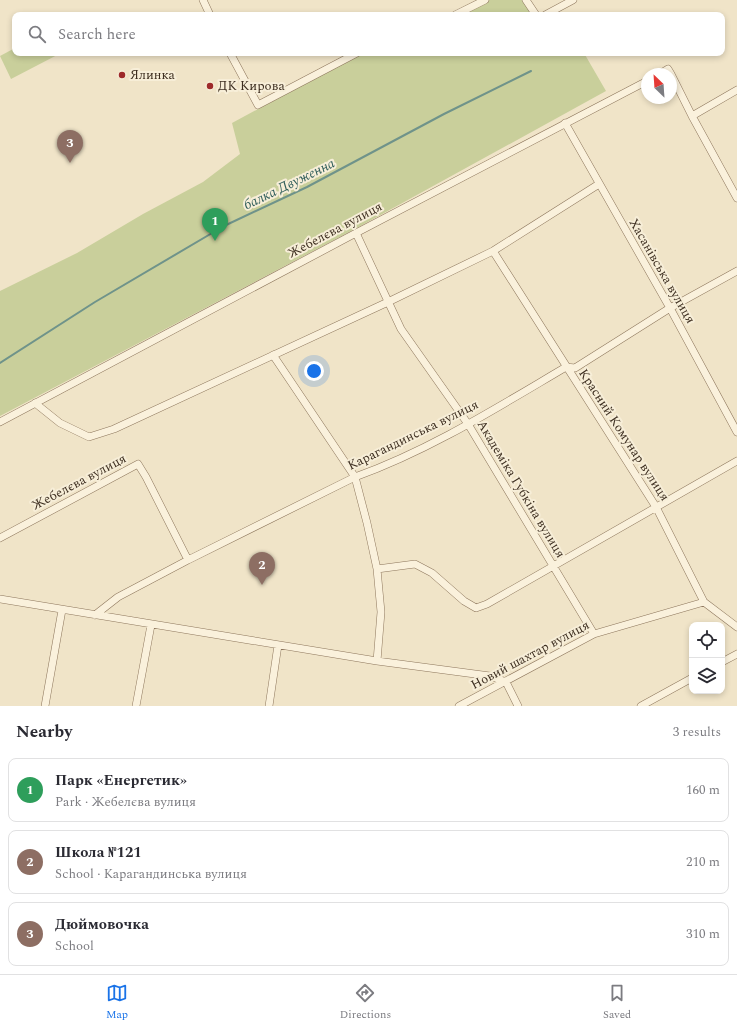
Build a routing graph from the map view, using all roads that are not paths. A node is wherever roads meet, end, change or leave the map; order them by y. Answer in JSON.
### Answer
{"nodes":[{"id":1,"x":203,"y":0,"type":"edge"},
{"id":2,"x":485,"y":0,"type":"edge"},
{"id":3,"x":526,"y":0,"type":"edge"},
{"id":4,"x":573,"y":0,"type":"edge"},
{"id":5,"x":209,"y":12,"type":"edge"},
{"id":6,"x":461,"y":12,"type":"edge"},
{"id":7,"x":534,"y":12,"type":"edge"},
{"id":8,"x":551,"y":12,"type":"edge"},
{"id":9,"x":232,"y":56,"type":"edge"},
{"id":10,"x":351,"y":56,"type":"edge"},
{"id":11,"x":641,"y":83,"type":"edge"},
{"id":12,"x":677,"y":86,"type":"edge"},
{"id":13,"x":737,"y":90,"type":"edge"},
{"id":14,"x":692,"y":116,"type":"junction"},
{"id":15,"x":565,"y":124,"type":"junction"},
{"id":16,"x":599,"y":184,"type":"junction"},
{"id":17,"x":737,"y":198,"type":"edge"},
{"id":18,"x":356,"y":232,"type":"junction"},
{"id":19,"x":493,"y":251,"type":"junction"},
{"id":20,"x":737,"y":271,"type":"edge"},
{"id":21,"x":388,"y":302,"type":"junction"},
{"id":22,"x":670,"y":308,"type":"junction"},
{"id":23,"x":273,"y":355,"type":"junction"},
{"id":24,"x":566,"y":367,"type":"junction"},
{"id":25,"x":35,"y":403,"type":"junction"},
{"id":26,"x":0,"y":422,"type":"edge"},
{"id":27,"x":468,"y":424,"type":"junction"},
{"id":28,"x":737,"y":432,"type":"edge"},
{"id":29,"x":737,"y":461,"type":"edge"},
{"id":30,"x":355,"y":477,"type":"junction"},
{"id":31,"x":656,"y":507,"type":"junction"},
{"id":32,"x":0,"y":538,"type":"edge"},
{"id":33,"x":188,"y":560,"type":"junction"},
{"id":34,"x":554,"y":566,"type":"junction"},
{"id":35,"x":377,"y":568,"type":"junction"},
{"id":36,"x":0,"y":599,"type":"edge"},
{"id":37,"x":704,"y":602,"type":"junction"},
{"id":38,"x":62,"y":610,"type":"junction"},
{"id":39,"x":95,"y":615,"type":"junction"},
{"id":40,"x":151,"y":625,"type":"junction"},
{"id":41,"x":737,"y":627,"type":"edge"},
{"id":42,"x":594,"y":634,"type":"junction"},
{"id":43,"x":278,"y":645,"type":"junction"},
{"id":44,"x":737,"y":654,"type":"edge"},
{"id":45,"x":725,"y":660,"type":"edge"},
{"id":46,"x":377,"y":661,"type":"junction"},
{"id":47,"x":689,"y":680,"type":"edge"},
{"id":48,"x":506,"y":682,"type":"junction"},
{"id":49,"x":45,"y":706,"type":"edge"},
{"id":50,"x":136,"y":706,"type":"edge"},
{"id":51,"x":268,"y":706,"type":"edge"},
{"id":52,"x":459,"y":706,"type":"edge"},
{"id":53,"x":518,"y":706,"type":"edge"},
{"id":54,"x":641,"y":706,"type":"edge"}],
"edges":[{"from":1,"to":5,"type":"street"},
{"from":2,"to":6,"type":"street"},
{"from":3,"to":7,"type":"street"},
{"from":4,"to":8,"type":"street"},
{"from":9,"to":10,"type":"street"},
{"from":11,"to":15,"type":"street","name":"Жебелєва вулиця"},
{"from":12,"to":14,"type":"street"},
{"from":13,"to":14,"type":"street"},
{"from":14,"to":17,"type":"street"},
{"from":15,"to":16,"type":"street","name":"Хасанівська вулиця"},
{"from":15,"to":18,"type":"street","name":"Жебелєва вулиця"},
{"from":16,"to":19,"type":"street"},
{"from":16,"to":22,"type":"street","name":"Хасанівська вулиця"},
{"from":18,"to":21,"type":"street","name":"Академіка Губкіна вулиця"},
{"from":18,"to":25,"type":"street","name":"Жебелєва вулиця"},
{"from":19,"to":21,"type":"street"},
{"from":19,"to":24,"type":"street","name":"Красний Комунар вулиця"},
{"from":20,"to":22,"type":"street","name":"Карагандинська вулиця"},
{"from":21,"to":23,"type":"street"},
{"from":21,"to":27,"type":"street","name":"Академіка Губкіна вулиця"},
{"from":22,"to":24,"type":"street","name":"Карагандинська вулиця"},
{"from":22,"to":28,"type":"street","name":"Хасанівська вулиця"},
{"from":23,"to":25,"type":"street"},
{"from":23,"to":30,"type":"street"},
{"from":24,"to":27,"type":"street","name":"Карагандинська вулиця"},
{"from":24,"to":31,"type":"street","name":"Красний Комунар вулиця"},
{"from":25,"to":26,"type":"street","name":"Жебелєва вулиця"},
{"from":27,"to":30,"type":"street","name":"Карагандинська вулиця"},
{"from":27,"to":34,"type":"street","name":"Академіка Губкіна вулиця"},
{"from":29,"to":31,"type":"street"},
{"from":30,"to":33,"type":"street","name":"Карагандинська вулиця"},
{"from":30,"to":35,"type":"street"},
{"from":31,"to":34,"type":"street"},
{"from":31,"to":37,"type":"street","name":"Красний Комунар вулиця"},
{"from":32,"to":33,"type":"street","name":"Жебелєва вулиця"},
{"from":33,"to":39,"type":"street","name":"Карагандинська вулиця"},
{"from":34,"to":35,"type":"street"},
{"from":34,"to":42,"type":"street","name":"Академіка Губкіна вулиця"},
{"from":35,"to":46,"type":"street"},
{"from":36,"to":38,"type":"street"},
{"from":37,"to":41,"type":"street","name":"Красний Комунар вулиця"},
{"from":37,"to":42,"type":"street","name":"Новий шахтар вулиця"},
{"from":38,"to":39,"type":"street"},
{"from":38,"to":49,"type":"street"},
{"from":39,"to":40,"type":"street"},
{"from":40,"to":43,"type":"street"},
{"from":40,"to":50,"type":"street"},
{"from":42,"to":48,"type":"street","name":"Новий шахтар вулиця"},
{"from":43,"to":46,"type":"street"},
{"from":43,"to":51,"type":"street"},
{"from":44,"to":45,"type":"street"},
{"from":46,"to":48,"type":"street"},
{"from":47,"to":54,"type":"street"},
{"from":48,"to":52,"type":"street","name":"Новий шахтар вулиця"},
{"from":48,"to":53,"type":"street"}]}
